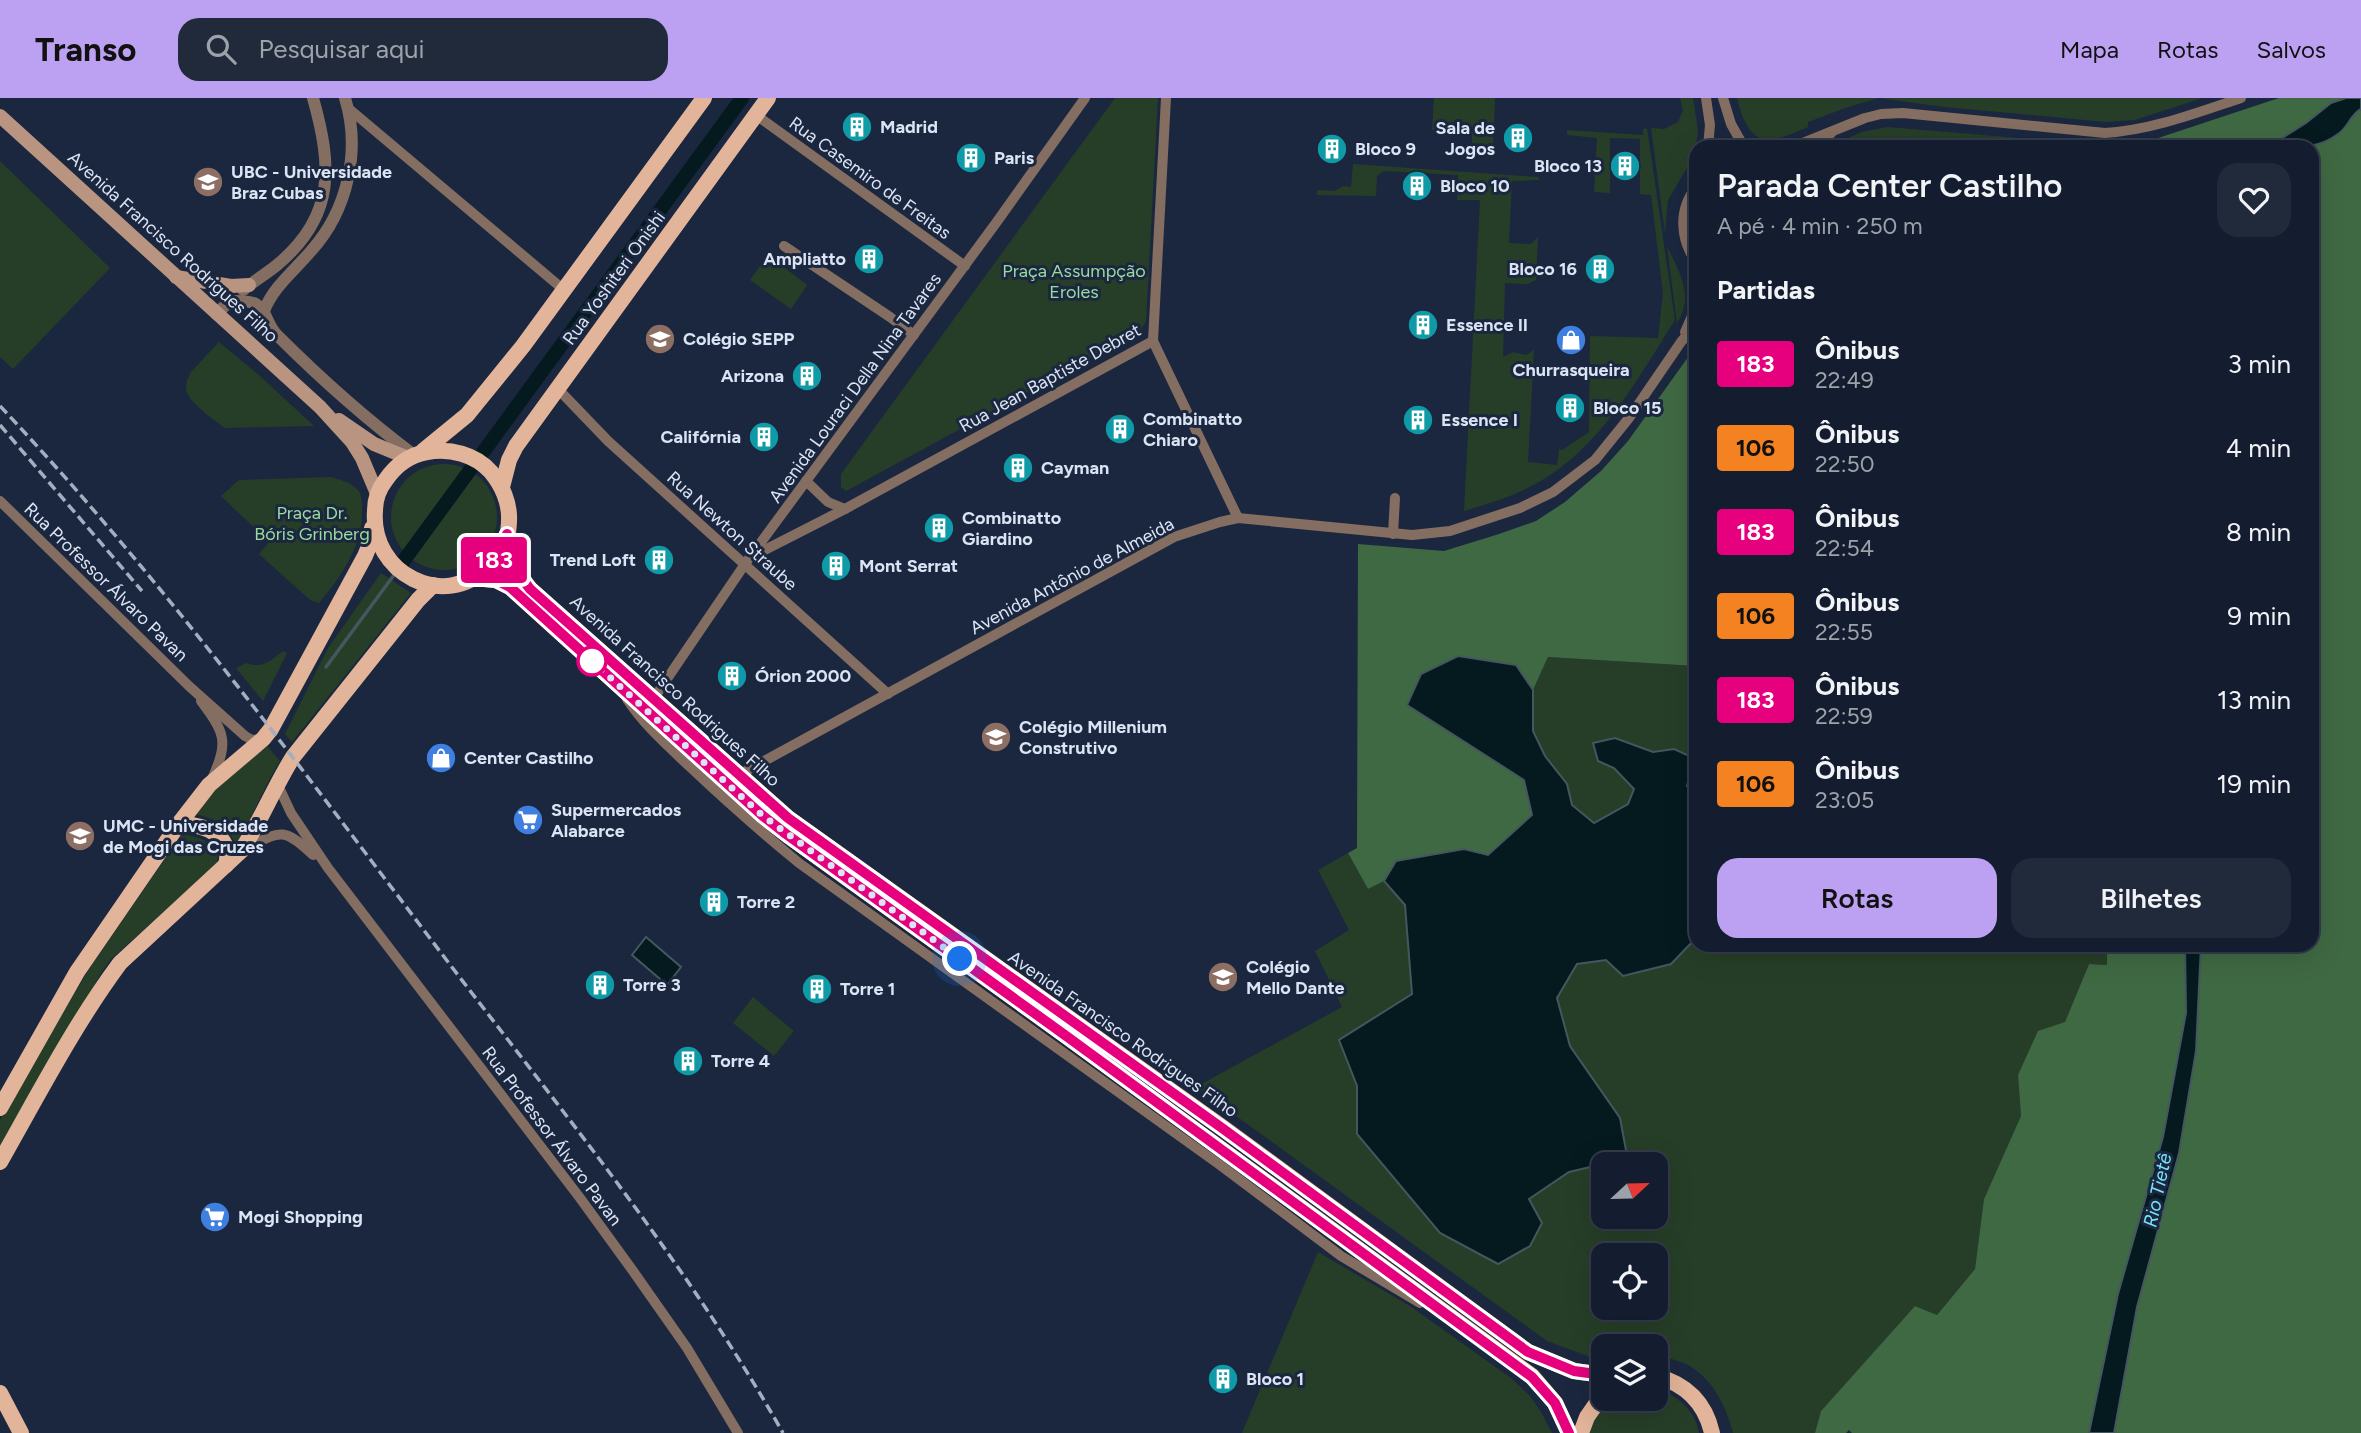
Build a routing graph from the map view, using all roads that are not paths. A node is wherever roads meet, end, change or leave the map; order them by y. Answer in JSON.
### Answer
{"nodes":[{"id":1,"x":313,"y":98,"type":"edge"},
{"id":2,"x":704,"y":98,"type":"edge"},
{"id":3,"x":768,"y":98,"type":"edge"},
{"id":4,"x":1085,"y":98,"type":"edge"},
{"id":5,"x":1166,"y":98,"type":"edge"},
{"id":6,"x":1706,"y":98,"type":"edge"},
{"id":7,"x":1723,"y":98,"type":"edge"},
{"id":8,"x":2241,"y":98,"type":"edge"},
{"id":9,"x":346,"y":103,"type":"edge"},
{"id":10,"x":756,"y":115,"type":"junction"},
{"id":11,"x":0,"y":116,"type":"edge"},
{"id":12,"x":1832,"y":132,"type":"junction"},
{"id":13,"x":1709,"y":140,"type":"edge"},
{"id":14,"x":1740,"y":140,"type":"edge"},
{"id":15,"x":1811,"y":140,"type":"edge"},
{"id":16,"x":1825,"y":140,"type":"edge"},
{"id":17,"x":1689,"y":197,"type":"edge"},
{"id":18,"x":784,"y":246,"type":"dead end"},
{"id":19,"x":1689,"y":252,"type":"edge"},
{"id":20,"x":965,"y":266,"type":"junction"},
{"id":21,"x":176,"y":277,"type":"junction"},
{"id":22,"x":249,"y":285,"type":"junction"},
{"id":23,"x":564,"y":290,"type":"junction"},
{"id":24,"x":230,"y":301,"type":"junction"},
{"id":25,"x":264,"y":311,"type":"junction"},
{"id":26,"x":216,"y":314,"type":"junction"},
{"id":27,"x":1689,"y":323,"type":"edge"},
{"id":28,"x":1689,"y":332,"type":"edge"},
{"id":29,"x":914,"y":335,"type":"junction"},
{"id":30,"x":1153,"y":341,"type":"junction"},
{"id":31,"x":1681,"y":342,"type":"junction"},
{"id":32,"x":558,"y":389,"type":"junction"},
{"id":33,"x":320,"y":407,"type":"junction"},
{"id":34,"x":414,"y":456,"type":"junction"},
{"id":35,"x":806,"y":481,"type":"junction"},
{"id":36,"x":502,"y":487,"type":"junction"},
{"id":37,"x":1395,"y":498,"type":"dead end"},
{"id":38,"x":0,"y":500,"type":"edge"},
{"id":39,"x":376,"y":502,"type":"junction"},
{"id":40,"x":845,"y":509,"type":"junction"},
{"id":41,"x":1238,"y":518,"type":"junction"},
{"id":42,"x":507,"y":534,"type":"junction"},
{"id":43,"x":1393,"y":534,"type":"junction"},
{"id":44,"x":747,"y":561,"type":"junction"},
{"id":45,"x":473,"y":578,"type":"junction"},
{"id":46,"x":433,"y":585,"type":"junction"},
{"id":47,"x":614,"y":682,"type":"junction"},
{"id":48,"x":190,"y":687,"type":"junction"},
{"id":49,"x":888,"y":694,"type":"junction"},
{"id":50,"x":654,"y":698,"type":"junction"},
{"id":51,"x":263,"y":739,"type":"junction"},
{"id":52,"x":733,"y":779,"type":"junction"},
{"id":53,"x":277,"y":783,"type":"junction"},
{"id":54,"x":209,"y":785,"type":"junction"},
{"id":55,"x":178,"y":825,"type":"junction"},
{"id":56,"x":241,"y":851,"type":"junction"},
{"id":57,"x":226,"y":865,"type":"junction"},
{"id":58,"x":328,"y":868,"type":"junction"},
{"id":59,"x":0,"y":1108,"type":"edge"},
{"id":60,"x":0,"y":1162,"type":"edge"},
{"id":61,"x":1507,"y":1358,"type":"junction"},
{"id":62,"x":1591,"y":1373,"type":"edge"},
{"id":63,"x":1668,"y":1380,"type":"edge"},
{"id":64,"x":0,"y":1393,"type":"edge"},
{"id":65,"x":1591,"y":1411,"type":"edge"},
{"id":66,"x":21,"y":1433,"type":"edge"},
{"id":67,"x":737,"y":1433,"type":"edge"},
{"id":68,"x":1569,"y":1433,"type":"edge"},
{"id":69,"x":1581,"y":1433,"type":"edge"},
{"id":70,"x":1712,"y":1433,"type":"edge"}],
"edges":[{"from":1,"to":22,"type":"street"},
{"from":2,"to":23,"type":"main road","name":"Rua Yoshiteri Onishi"},
{"from":3,"to":10,"type":"main road","name":"Rua Yoshiteri Onishi"},
{"from":4,"to":20,"type":"street","name":"Avenida Louraci Della Nina Tavares"},
{"from":5,"to":30,"type":"street","name":"Rua Jean Baptiste Debret"},
{"from":6,"to":13,"type":"street"},
{"from":7,"to":14,"type":"street"},
{"from":8,"to":12,"type":"street"},
{"from":9,"to":23,"type":"street"},
{"from":9,"to":25,"type":"street"},
{"from":10,"to":20,"type":"street","name":"Rua Casemiro de Freitas"},
{"from":10,"to":32,"type":"main road","name":"Rua Yoshiteri Onishi"},
{"from":11,"to":21,"type":"main road","name":"Avenida Francisco Rodrigues Filho"},
{"from":12,"to":15,"type":"street"},
{"from":12,"to":16,"type":"street"},
{"from":17,"to":19,"type":"street"},
{"from":18,"to":29,"type":"street"},
{"from":20,"to":29,"type":"street","name":"Avenida Louraci Della Nina Tavares"},
{"from":21,"to":22,"type":"main road"},
{"from":21,"to":26,"type":"main road","name":"Avenida Francisco Rodrigues Filho"},
{"from":22,"to":24,"type":"street"},
{"from":23,"to":34,"type":"main road","name":"Rua Yoshiteri Onishi"},
{"from":24,"to":25,"type":"street"},
{"from":24,"to":26,"type":"street"},
{"from":25,"to":34,"type":"street"},
{"from":26,"to":33,"type":"main road","name":"Avenida Francisco Rodrigues Filho"},
{"from":27,"to":31,"type":"street","name":"Avenida Antônio de Almeida"},
{"from":28,"to":31,"type":"street","name":"Avenida Antônio de Almeida"},
{"from":29,"to":35,"type":"street","name":"Avenida Louraci Della Nina Tavares"},
{"from":30,"to":40,"type":"street","name":"Rua Jean Baptiste Debret"},
{"from":30,"to":41,"type":"street"},
{"from":31,"to":43,"type":"street","name":"Avenida Antônio de Almeida"},
{"from":32,"to":36,"type":"main road","name":"Rua Yoshiteri Onishi"},
{"from":32,"to":44,"type":"street","name":"Rua Newton Straube"},
{"from":33,"to":34,"type":"main road","name":"Avenida Francisco Rodrigues Filho"},
{"from":33,"to":39,"type":"main road","name":"Avenida Francisco Rodrigues Filho"},
{"from":34,"to":36,"type":"main road","name":"Avenida Francisco Rodrigues Filho"},
{"from":34,"to":39,"type":"main road"},
{"from":35,"to":40,"type":"street"},
{"from":35,"to":44,"type":"street","name":"Avenida Louraci Della Nina Tavares"},
{"from":36,"to":42,"type":"main road","name":"Avenida Francisco Rodrigues Filho"},
{"from":37,"to":43,"type":"street"},
{"from":38,"to":48,"type":"street","name":"Rua Professor Álvaro Pavan"},
{"from":39,"to":46,"type":"main road","name":"Avenida Francisco Rodrigues Filho"},
{"from":39,"to":51,"type":"main road"},
{"from":40,"to":44,"type":"street","name":"Rua Jean Baptiste Debret"},
{"from":41,"to":43,"type":"street","name":"Avenida Antônio de Almeida"},
{"from":41,"to":49,"type":"street","name":"Avenida Antônio de Almeida"},
{"from":42,"to":45,"type":"main road","name":"Avenida Francisco Rodrigues Filho"},
{"from":42,"to":50,"type":"main road","name":"Avenida Francisco Rodrigues Filho"},
{"from":44,"to":49,"type":"street","name":"Rua Newton Straube"},
{"from":44,"to":50,"type":"street","name":"Avenida Louraci Della Nina Tavares"},
{"from":45,"to":46,"type":"main road","name":"Avenida Francisco Rodrigues Filho"},
{"from":45,"to":47,"type":"main road","name":"Avenida Francisco Rodrigues Filho"},
{"from":46,"to":53,"type":"main road"},
{"from":47,"to":52,"type":"main road","name":"Avenida Francisco Rodrigues Filho"},
{"from":47,"to":61,"type":"street"},
{"from":48,"to":51,"type":"street","name":"Rua Professor Álvaro Pavan"},
{"from":48,"to":54,"type":"street","name":"Rua Professor Álvaro Pavan"},
{"from":49,"to":52,"type":"street","name":"Avenida Antônio de Almeida"},
{"from":50,"to":52,"type":"main road","name":"Avenida Francisco Rodrigues Filho"},
{"from":51,"to":54,"type":"main road"},
{"from":52,"to":61,"type":"main road","name":"Avenida Francisco Rodrigues Filho"},
{"from":52,"to":62,"type":"main road","name":"Avenida Francisco Rodrigues Filho"},
{"from":53,"to":56,"type":"main road"},
{"from":53,"to":58,"type":"street","name":"Rua Professor Álvaro Pavan"},
{"from":54,"to":55,"type":"main road"},
{"from":55,"to":57,"type":"main road"},
{"from":55,"to":59,"type":"main road"},
{"from":56,"to":57,"type":"main road"},
{"from":56,"to":58,"type":"street","name":"Rua Professor Álvaro Pavan"},
{"from":57,"to":60,"type":"main road"},
{"from":58,"to":67,"type":"street","name":"Rua Professor Álvaro Pavan"},
{"from":61,"to":68,"type":"main road","name":"Avenida Francisco Rodrigues Filho"},
{"from":63,"to":70,"type":"main road"},
{"from":64,"to":66,"type":"main road"},
{"from":65,"to":69,"type":"main road"}]}
